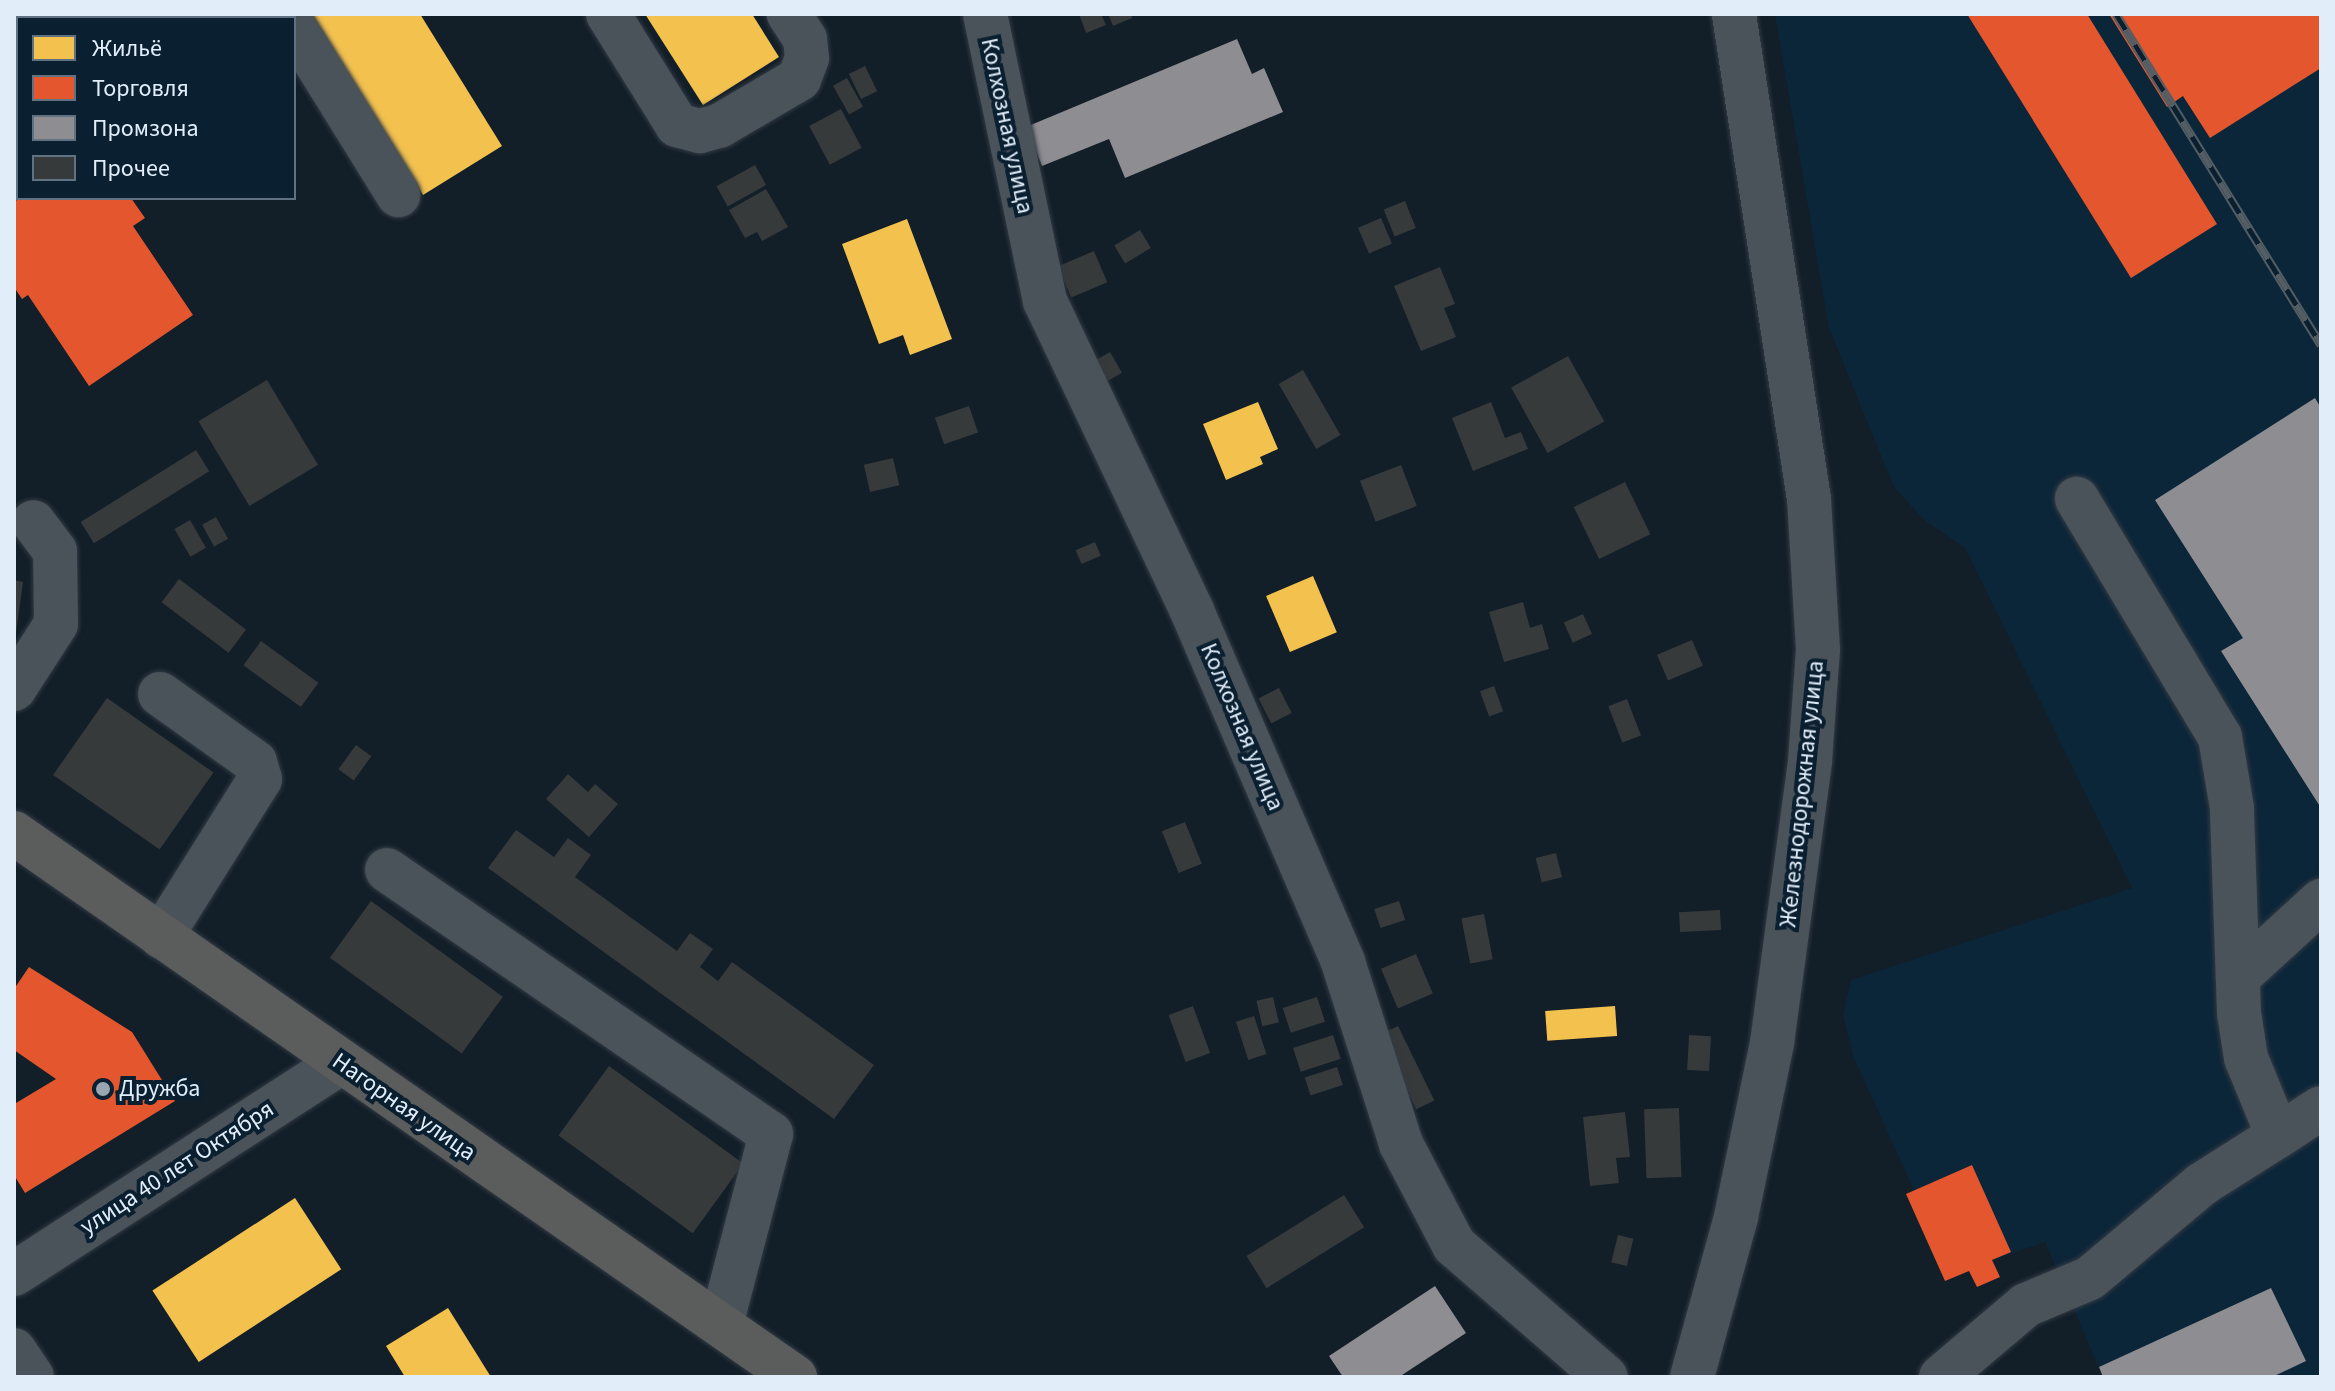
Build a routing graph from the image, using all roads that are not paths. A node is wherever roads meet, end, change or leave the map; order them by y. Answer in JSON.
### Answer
{"nodes":[{"id":1,"x":608,"y":14,"type":"edge"},
{"id":2,"x":789,"y":14,"type":"edge"},
{"id":3,"x":985,"y":14,"type":"edge"},
{"id":4,"x":1734,"y":14,"type":"edge"},
{"id":5,"x":296,"y":30,"type":"edge"},
{"id":6,"x":398,"y":195,"type":"dead end"},
{"id":7,"x":2077,"y":499,"type":"dead end"},
{"id":8,"x":33,"y":522,"type":"dead end"},
{"id":9,"x":14,"y":689,"type":"edge"},
{"id":10,"x":160,"y":694,"type":"dead end"},
{"id":11,"x":14,"y":833,"type":"edge"},
{"id":12,"x":387,"y":870,"type":"dead end"},
{"id":13,"x":2321,"y":901,"type":"edge"},
{"id":14,"x":161,"y":937,"type":"junction"},
{"id":15,"x":2238,"y":977,"type":"junction"},
{"id":16,"x":340,"y":1063,"type":"junction"},
{"id":17,"x":2321,"y":1108,"type":"edge"},
{"id":18,"x":2278,"y":1136,"type":"junction"},
{"id":19,"x":14,"y":1274,"type":"edge"},
{"id":20,"x":721,"y":1325,"type":"junction"},
{"id":21,"x":14,"y":1350,"type":"edge"},
{"id":22,"x":32,"y":1377,"type":"edge"},
{"id":23,"x":795,"y":1377,"type":"edge"},
{"id":24,"x":1606,"y":1377,"type":"edge"},
{"id":25,"x":1692,"y":1377,"type":"edge"},
{"id":26,"x":1941,"y":1377,"type":"edge"}],
"edges":[{"from":1,"to":2,"type":"street"},
{"from":3,"to":24,"type":"street","name":"Колхозная улица"},
{"from":4,"to":25,"type":"street","name":"Железнодорожная улица"},
{"from":5,"to":6,"type":"street"},
{"from":7,"to":15,"type":"street"},
{"from":8,"to":9,"type":"street"},
{"from":10,"to":14,"type":"street"},
{"from":11,"to":14,"type":"main road","name":"Нагорная улица"},
{"from":12,"to":20,"type":"street"},
{"from":13,"to":15,"type":"street"},
{"from":14,"to":16,"type":"main road","name":"Нагорная улица"},
{"from":15,"to":18,"type":"street"},
{"from":16,"to":19,"type":"street","name":"улица 40 лет Октября"},
{"from":16,"to":20,"type":"main road","name":"Нагорная улица"},
{"from":17,"to":18,"type":"street"},
{"from":18,"to":26,"type":"street"},
{"from":20,"to":23,"type":"main road","name":"Нагорная улица"},
{"from":21,"to":22,"type":"street"}]}
